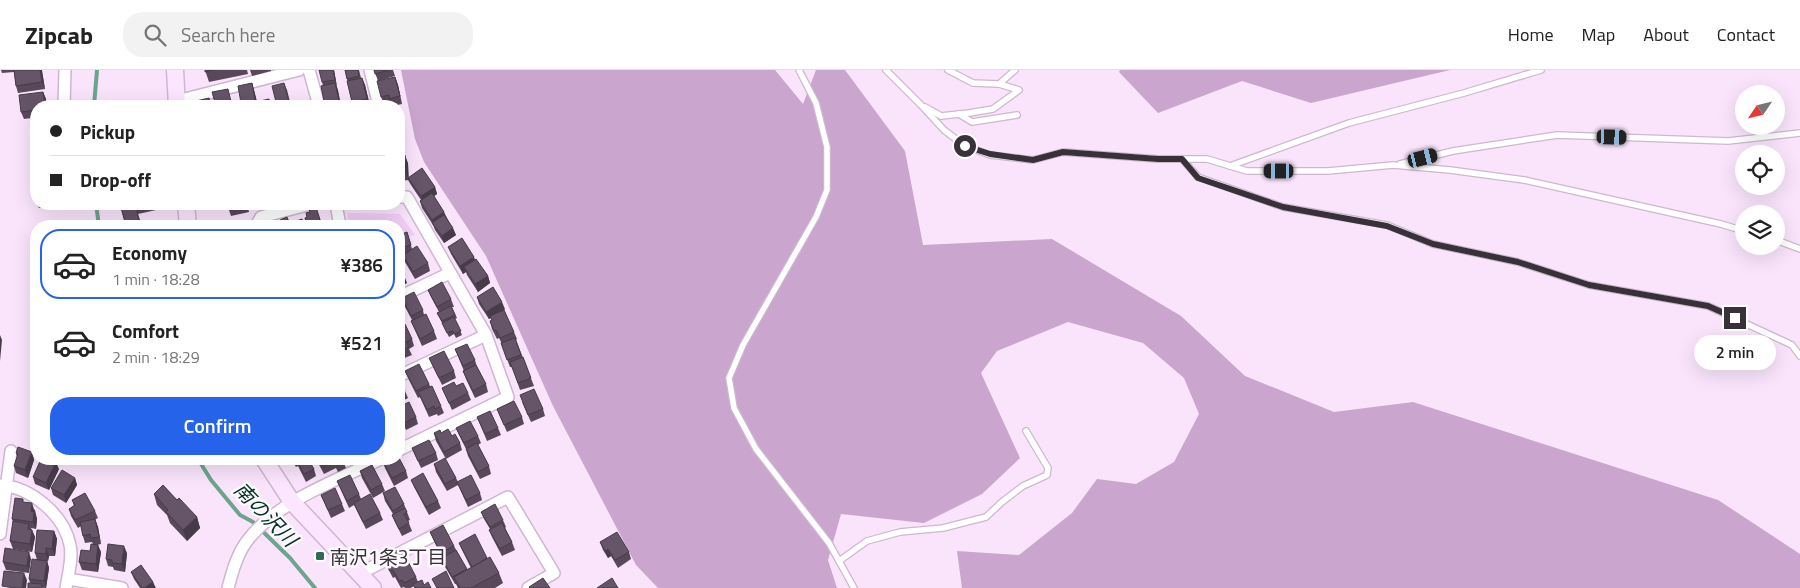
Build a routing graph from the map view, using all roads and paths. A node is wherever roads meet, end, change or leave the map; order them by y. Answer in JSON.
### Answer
{"nodes":[{"id":1,"x":65,"y":70,"type":"edge"},
{"id":2,"x":175,"y":70,"type":"edge"},
{"id":3,"x":299,"y":70,"type":"edge"},
{"id":4,"x":309,"y":70,"type":"edge"},
{"id":5,"x":370,"y":70,"type":"edge"},
{"id":6,"x":799,"y":70,"type":"edge"},
{"id":7,"x":886,"y":70,"type":"edge"},
{"id":8,"x":948,"y":70,"type":"edge"},
{"id":9,"x":1015,"y":70,"type":"edge"},
{"id":10,"x":1541,"y":70,"type":"edge"},
{"id":11,"x":999,"y":84,"type":"junction"},
{"id":12,"x":64,"y":100,"type":"edge"},
{"id":13,"x":177,"y":100,"type":"edge"},
{"id":14,"x":191,"y":100,"type":"edge"},
{"id":15,"x":317,"y":100,"type":"edge"},
{"id":16,"x":378,"y":100,"type":"edge"},
{"id":17,"x":921,"y":105,"type":"junction"},
{"id":18,"x":958,"y":114,"type":"junction"},
{"id":19,"x":1017,"y":115,"type":"dead end"},
{"id":20,"x":1800,"y":133,"type":"edge"},
{"id":21,"x":1182,"y":159,"type":"junction"},
{"id":22,"x":1393,"y":165,"type":"junction"},
{"id":23,"x":1230,"y":166,"type":"junction"},
{"id":24,"x":405,"y":197,"type":"edge"},
{"id":25,"x":289,"y":210,"type":"edge"},
{"id":26,"x":259,"y":220,"type":"edge"},
{"id":27,"x":1735,"y":228,"type":"edge"},
{"id":28,"x":1785,"y":243,"type":"edge"},
{"id":29,"x":1800,"y":249,"type":"edge"},
{"id":30,"x":450,"y":273,"type":"junction"},
{"id":31,"x":405,"y":295,"type":"edge"},
{"id":32,"x":486,"y":335,"type":"junction"},
{"id":33,"x":1800,"y":356,"type":"edge"},
{"id":34,"x":405,"y":373,"type":"edge"},
{"id":35,"x":1026,"y":431,"type":"dead end"},
{"id":36,"x":405,"y":447,"type":"edge"},
{"id":37,"x":11,"y":451,"type":"dead end"},
{"id":38,"x":268,"y":465,"type":"edge"},
{"id":39,"x":355,"y":465,"type":"edge"},
{"id":40,"x":3,"y":485,"type":"edge"},
{"id":41,"x":292,"y":502,"type":"junction"},
{"id":42,"x":0,"y":534,"type":"edge"},
{"id":43,"x":839,"y":561,"type":"junction"},
{"id":44,"x":359,"y":574,"type":"junction"},
{"id":45,"x":67,"y":584,"type":"edge"},
{"id":46,"x":122,"y":588,"type":"edge"},
{"id":47,"x":228,"y":588,"type":"edge"},
{"id":48,"x":373,"y":588,"type":"edge"},
{"id":49,"x":528,"y":588,"type":"edge"},
{"id":50,"x":854,"y":588,"type":"edge"}],
"edges":[{"from":1,"to":12,"type":"street"},
{"from":2,"to":13,"type":"street"},
{"from":3,"to":14,"type":"street"},
{"from":4,"to":15,"type":"street"},
{"from":5,"to":16,"type":"street"},
{"from":6,"to":43,"type":"lane"},
{"from":7,"to":17,"type":"lane"},
{"from":8,"to":11,"type":"lane"},
{"from":9,"to":11,"type":"lane"},
{"from":10,"to":23,"type":"lane"},
{"from":11,"to":18,"type":"lane"},
{"from":17,"to":18,"type":"lane"},
{"from":17,"to":21,"type":"lane"},
{"from":18,"to":19,"type":"lane"},
{"from":20,"to":22,"type":"lane"},
{"from":21,"to":23,"type":"lane"},
{"from":21,"to":33,"type":"lane"},
{"from":22,"to":23,"type":"lane"},
{"from":22,"to":27,"type":"lane"},
{"from":24,"to":30,"type":"street"},
{"from":25,"to":26,"type":"street"},
{"from":28,"to":29,"type":"lane"},
{"from":30,"to":31,"type":"street"},
{"from":30,"to":32,"type":"street"},
{"from":32,"to":34,"type":"street"},
{"from":32,"to":36,"type":"street"},
{"from":35,"to":43,"type":"lane"},
{"from":37,"to":40,"type":"street"},
{"from":38,"to":41,"type":"street"},
{"from":39,"to":41,"type":"street"},
{"from":40,"to":42,"type":"street"},
{"from":40,"to":45,"type":"street"},
{"from":41,"to":44,"type":"street"},
{"from":41,"to":47,"type":"street"},
{"from":43,"to":50,"type":"lane"},
{"from":44,"to":48,"type":"street"},
{"from":44,"to":49,"type":"street"},
{"from":45,"to":46,"type":"street"}]}
